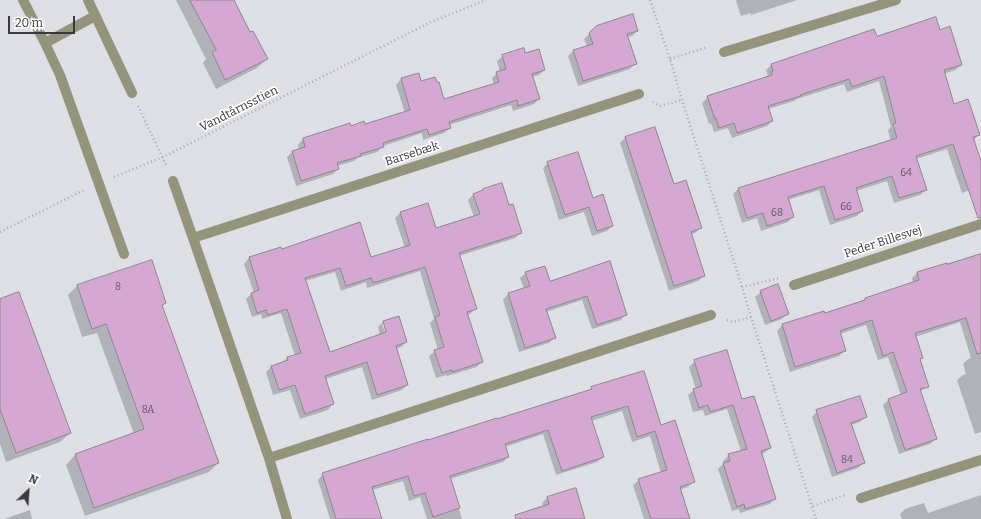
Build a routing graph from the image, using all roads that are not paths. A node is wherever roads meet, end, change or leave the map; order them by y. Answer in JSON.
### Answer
{"nodes":[{"id":1,"x":23,"y":0,"type":"edge"},
{"id":2,"x":90,"y":0,"type":"edge"},
{"id":3,"x":896,"y":0,"type":"edge"},
{"id":4,"x":95,"y":16,"type":"junction"},
{"id":5,"x":45,"y":43,"type":"junction"},
{"id":6,"x":724,"y":52,"type":"road end"},
{"id":7,"x":132,"y":93,"type":"road end"},
{"id":8,"x":639,"y":94,"type":"road end"},
{"id":9,"x":173,"y":181,"type":"road end"},
{"id":10,"x":981,"y":224,"type":"edge"},
{"id":11,"x":193,"y":238,"type":"junction"},
{"id":12,"x":124,"y":254,"type":"dead end"},
{"id":13,"x":794,"y":285,"type":"road end"},
{"id":14,"x":711,"y":315,"type":"road end"},
{"id":15,"x":269,"y":458,"type":"junction"},
{"id":16,"x":981,"y":460,"type":"edge"},
{"id":17,"x":861,"y":498,"type":"road end"},
{"id":18,"x":287,"y":519,"type":"edge"}],
"edges":[{"from":1,"to":5,"type":"street"},
{"from":2,"to":4,"type":"street"},
{"from":3,"to":6,"type":"street"},
{"from":4,"to":5,"type":"street"},
{"from":4,"to":7,"type":"street"},
{"from":5,"to":12,"type":"street"},
{"from":8,"to":11,"type":"street","name":"Barsebæk"},
{"from":9,"to":11,"type":"street"},
{"from":10,"to":13,"type":"street","name":"Peder Billesvej"},
{"from":11,"to":15,"type":"street"},
{"from":14,"to":15,"type":"street"},
{"from":15,"to":18,"type":"street"},
{"from":16,"to":17,"type":"street"}]}
